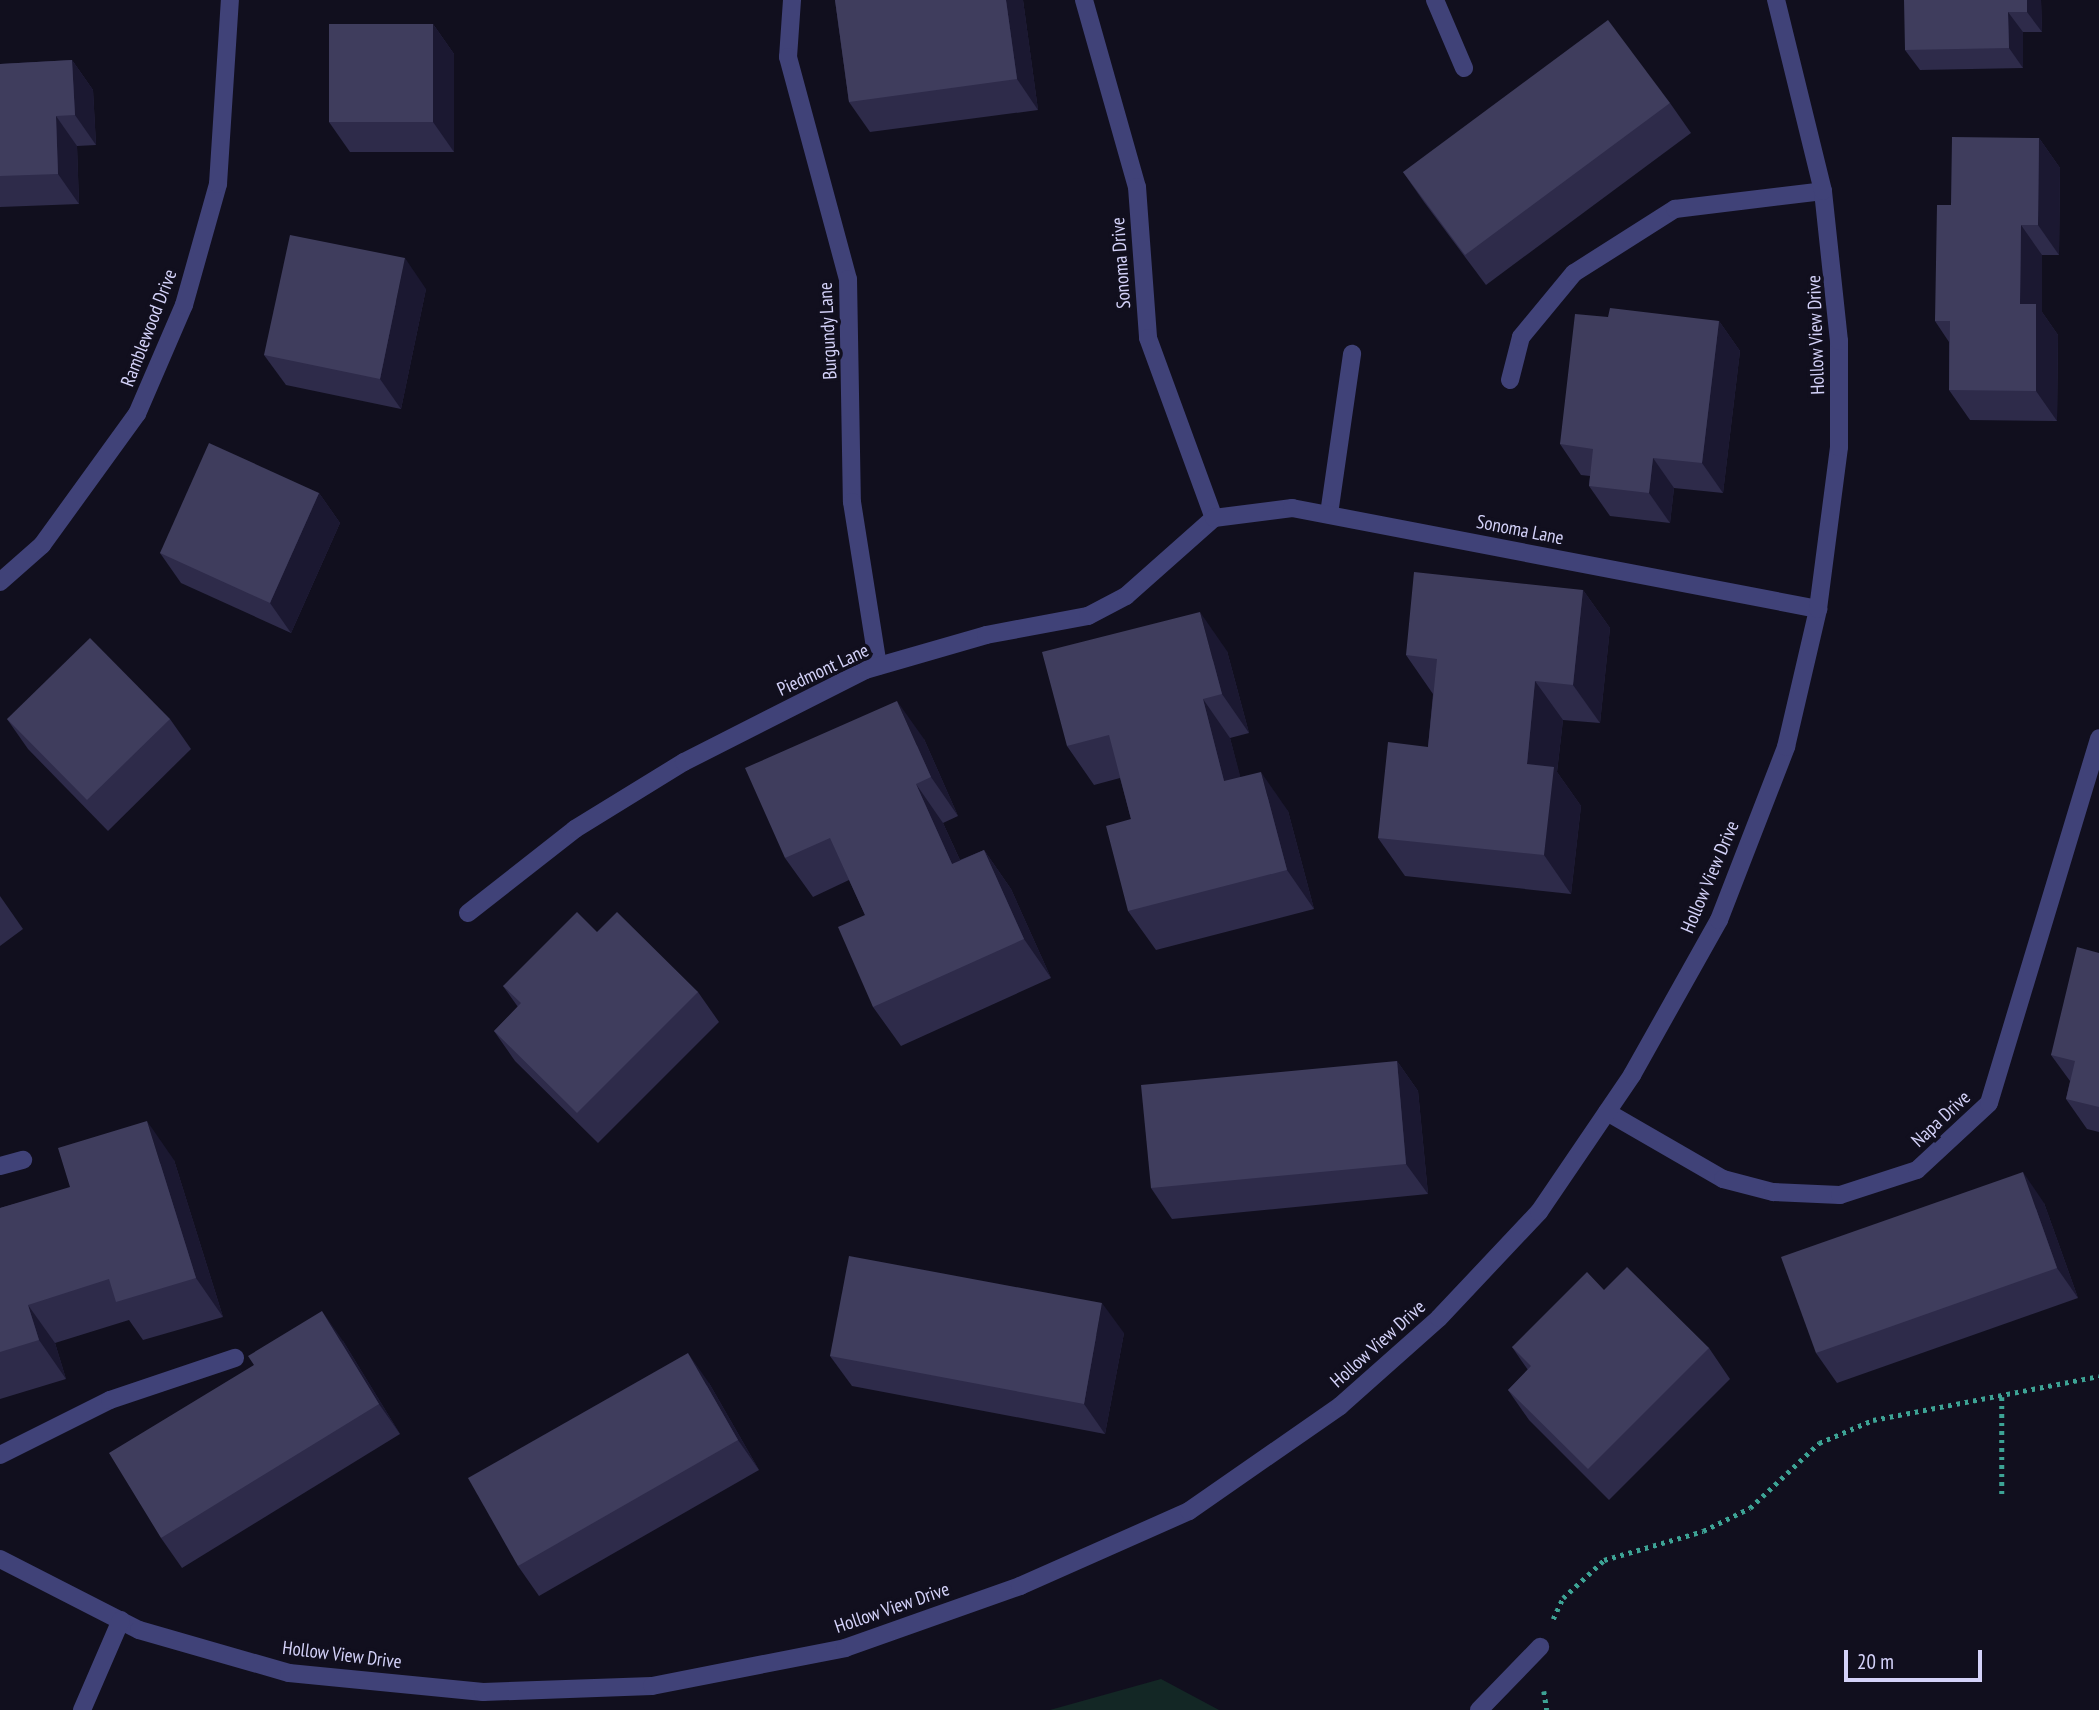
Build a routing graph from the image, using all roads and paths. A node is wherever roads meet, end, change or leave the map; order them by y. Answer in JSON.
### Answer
{"nodes":[{"id":1,"x":230,"y":0,"type":"edge"},
{"id":2,"x":792,"y":0,"type":"edge"},
{"id":3,"x":1084,"y":0,"type":"edge"},
{"id":4,"x":1435,"y":0,"type":"edge"},
{"id":5,"x":1776,"y":0,"type":"edge"},
{"id":6,"x":1464,"y":68,"type":"dead end"},
{"id":7,"x":1823,"y":191,"type":"junction"},
{"id":8,"x":1352,"y":354,"type":"dead end"},
{"id":9,"x":1510,"y":380,"type":"dead end"},
{"id":10,"x":1329,"y":514,"type":"junction"},
{"id":11,"x":1214,"y":518,"type":"junction"},
{"id":12,"x":0,"y":582,"type":"edge"},
{"id":13,"x":1818,"y":609,"type":"junction"},
{"id":14,"x":878,"y":666,"type":"junction"},
{"id":15,"x":2099,"y":738,"type":"edge"},
{"id":16,"x":468,"y":913,"type":"dead end"},
{"id":17,"x":1607,"y":1112,"type":"junction"},
{"id":18,"x":23,"y":1160,"type":"dead end"},
{"id":19,"x":0,"y":1166,"type":"edge"},
{"id":20,"x":235,"y":1358,"type":"dead end"},
{"id":21,"x":2099,"y":1376,"type":"edge"},
{"id":22,"x":2002,"y":1397,"type":"junction"},
{"id":23,"x":0,"y":1455,"type":"edge"},
{"id":24,"x":2002,"y":1498,"type":"dead end"},
{"id":25,"x":0,"y":1559,"type":"edge"},
{"id":26,"x":121,"y":1620,"type":"junction"},
{"id":27,"x":1540,"y":1647,"type":"junction"},
{"id":28,"x":82,"y":1710,"type":"edge"},
{"id":29,"x":1479,"y":1710,"type":"edge"},
{"id":30,"x":1547,"y":1710,"type":"edge"}],
"edges":[{"from":1,"to":12,"type":"street","name":"Ramblewood Drive"},
{"from":2,"to":14,"type":"street","name":"Burgundy Lane"},
{"from":3,"to":11,"type":"street","name":"Sonoma Drive"},
{"from":4,"to":6,"type":"street"},
{"from":5,"to":7,"type":"street","name":"Hollow View Drive"},
{"from":7,"to":9,"type":"street"},
{"from":7,"to":13,"type":"street","name":"Hollow View Drive"},
{"from":8,"to":10,"type":"street"},
{"from":10,"to":11,"type":"street","name":"Sonoma Lane"},
{"from":10,"to":13,"type":"street","name":"Sonoma Lane"},
{"from":11,"to":14,"type":"street","name":"Piedmont Lane"},
{"from":13,"to":17,"type":"street","name":"Hollow View Drive"},
{"from":14,"to":16,"type":"street","name":"Piedmont Lane"},
{"from":15,"to":17,"type":"street","name":"Napa Drive"},
{"from":17,"to":26,"type":"street","name":"Hollow View Drive"},
{"from":18,"to":19,"type":"street"},
{"from":20,"to":23,"type":"street"},
{"from":21,"to":22,"type":"path"},
{"from":22,"to":24,"type":"path"},
{"from":22,"to":27,"type":"path"},
{"from":25,"to":26,"type":"street","name":"Hollow View Drive"},
{"from":26,"to":28,"type":"street"},
{"from":27,"to":29,"type":"street"},
{"from":27,"to":30,"type":"path"}]}
